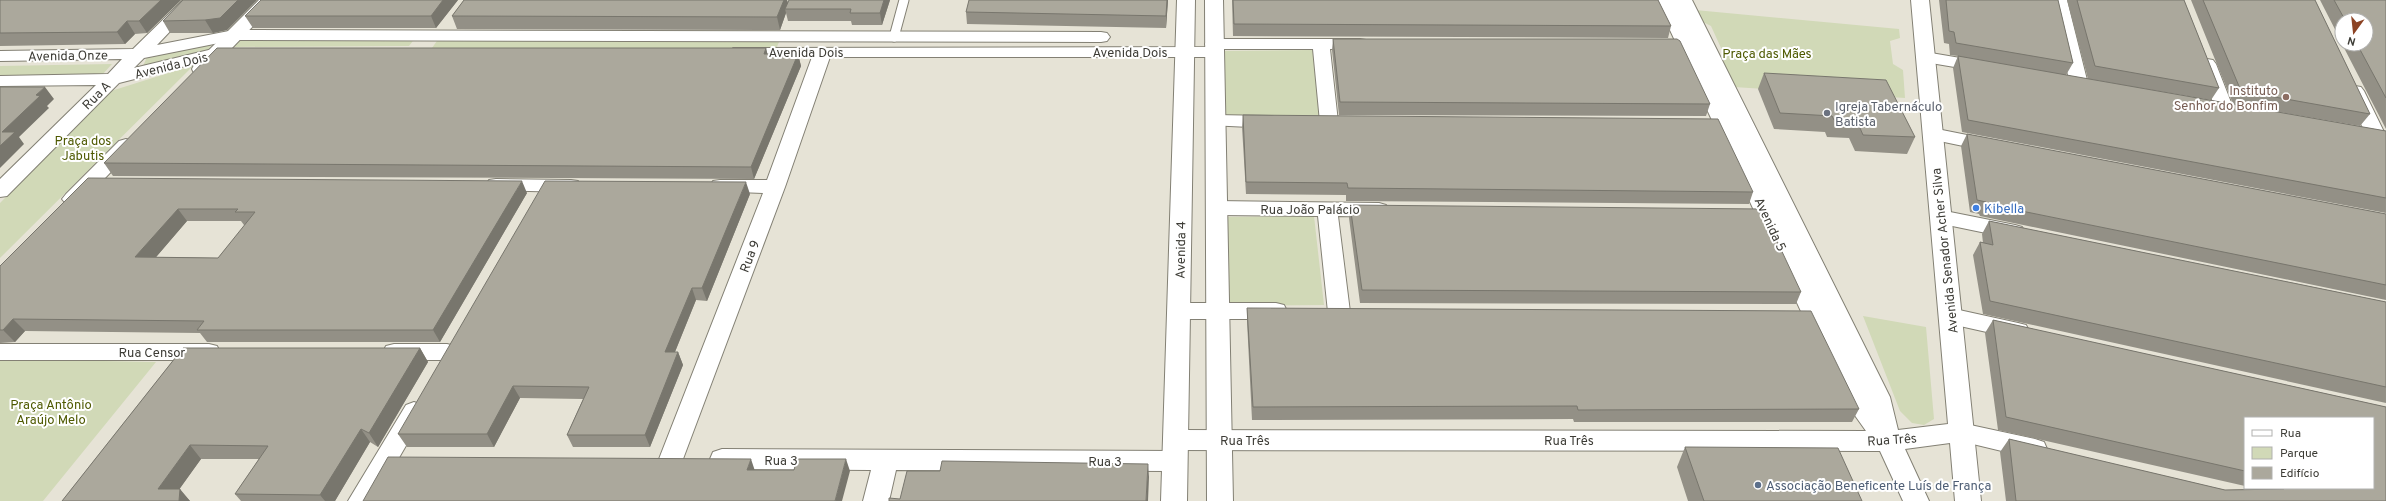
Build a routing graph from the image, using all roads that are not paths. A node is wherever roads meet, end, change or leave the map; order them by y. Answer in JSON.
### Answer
{"nodes":[{"id":1,"x":192,"y":0,"type":"edge"},
{"id":2,"x":269,"y":0,"type":"edge"},
{"id":3,"x":904,"y":0,"type":"edge"},
{"id":4,"x":1186,"y":0,"type":"edge"},
{"id":5,"x":1214,"y":0,"type":"edge"},
{"id":6,"x":1665,"y":0,"type":"edge"},
{"id":7,"x":1683,"y":0,"type":"edge"},
{"id":8,"x":1920,"y":0,"type":"edge"},
{"id":9,"x":2060,"y":0,"type":"edge"},
{"id":10,"x":455,"y":18,"type":"edge"},
{"id":11,"x":234,"y":35,"type":"junction"},
{"id":12,"x":441,"y":36,"type":"junction"},
{"id":13,"x":894,"y":37,"type":"junction"},
{"id":14,"x":1214,"y":44,"type":"junction"},
{"id":15,"x":1321,"y":44,"type":"junction"},
{"id":16,"x":1376,"y":44,"type":"edge"},
{"id":17,"x":1185,"y":45,"type":"junction"},
{"id":18,"x":1687,"y":45,"type":"junction"},
{"id":19,"x":2202,"y":51,"type":"edge"},
{"id":20,"x":579,"y":52,"type":"edge"},
{"id":21,"x":823,"y":52,"type":"junction"},
{"id":22,"x":217,"y":53,"type":"junction"},
{"id":23,"x":248,"y":53,"type":"edge"},
{"id":24,"x":428,"y":53,"type":"edge"},
{"id":25,"x":137,"y":54,"type":"junction"},
{"id":26,"x":0,"y":56,"type":"edge"},
{"id":27,"x":1925,"y":57,"type":"junction"},
{"id":28,"x":2002,"y":71,"type":"edge"},
{"id":29,"x":112,"y":79,"type":"junction"},
{"id":30,"x":2349,"y":79,"type":"edge"},
{"id":31,"x":0,"y":81,"type":"edge"},
{"id":32,"x":189,"y":81,"type":"edge"},
{"id":33,"x":2079,"y":84,"type":"edge"},
{"id":34,"x":2202,"y":106,"type":"edge"},
{"id":35,"x":1215,"y":121,"type":"junction"},
{"id":36,"x":1291,"y":122,"type":"edge"},
{"id":37,"x":1329,"y":122,"type":"edge"},
{"id":38,"x":1725,"y":125,"type":"junction"},
{"id":39,"x":139,"y":132,"type":"edge"},
{"id":40,"x":2354,"y":133,"type":"edge"},
{"id":41,"x":1932,"y":134,"type":"junction"},
{"id":42,"x":2381,"y":137,"type":"edge"},
{"id":43,"x":2011,"y":149,"type":"edge"},
{"id":44,"x":89,"y":183,"type":"junction"},
{"id":45,"x":113,"y":183,"type":"edge"},
{"id":46,"x":480,"y":185,"type":"edge"},
{"id":47,"x":544,"y":186,"type":"junction"},
{"id":48,"x":592,"y":186,"type":"edge"},
{"id":49,"x":704,"y":186,"type":"edge"},
{"id":50,"x":775,"y":187,"type":"junction"},
{"id":51,"x":0,"y":190,"type":"edge"},
{"id":52,"x":533,"y":206,"type":"edge"},
{"id":53,"x":1216,"y":208,"type":"junction"},
{"id":54,"x":1327,"y":209,"type":"junction"},
{"id":55,"x":1398,"y":210,"type":"edge"},
{"id":56,"x":61,"y":211,"type":"edge"},
{"id":57,"x":1742,"y":213,"type":"edge"},
{"id":58,"x":1787,"y":213,"type":"junction"},
{"id":59,"x":1766,"y":214,"type":"junction"},
{"id":60,"x":1940,"y":217,"type":"junction"},
{"id":61,"x":2034,"y":236,"type":"edge"},
{"id":62,"x":1179,"y":311,"type":"junction"},
{"id":63,"x":1218,"y":311,"type":"junction"},
{"id":64,"x":1294,"y":311,"type":"edge"},
{"id":65,"x":1317,"y":312,"type":"edge"},
{"id":66,"x":1339,"y":312,"type":"junction"},
{"id":67,"x":1363,"y":312,"type":"edge"},
{"id":68,"x":1790,"y":314,"type":"edge"},
{"id":69,"x":1814,"y":314,"type":"junction"},
{"id":70,"x":1837,"y":314,"type":"junction"},
{"id":71,"x":1950,"y":316,"type":"junction"},
{"id":72,"x":459,"y":332,"type":"edge"},
{"id":73,"x":2036,"y":334,"type":"edge"},
{"id":74,"x":0,"y":352,"type":"edge"},
{"id":75,"x":187,"y":352,"type":"junction"},
{"id":76,"x":226,"y":352,"type":"edge"},
{"id":77,"x":376,"y":352,"type":"edge"},
{"id":78,"x":447,"y":352,"type":"junction"},
{"id":79,"x":172,"y":371,"type":"edge"},
{"id":80,"x":436,"y":372,"type":"edge"},
{"id":81,"x":424,"y":392,"type":"edge"},
{"id":82,"x":1961,"y":432,"type":"junction"},
{"id":83,"x":1219,"y":440,"type":"junction"},
{"id":84,"x":1888,"y":441,"type":"junction"},
{"id":85,"x":1175,"y":450,"type":"junction"},
{"id":86,"x":2060,"y":455,"type":"edge"},
{"id":87,"x":386,"y":458,"type":"junction"},
{"id":88,"x":410,"y":458,"type":"edge"},
{"id":89,"x":647,"y":459,"type":"edge"},
{"id":90,"x":671,"y":459,"type":"junction"},
{"id":91,"x":886,"y":460,"type":"junction"},
{"id":92,"x":361,"y":501,"type":"edge"},
{"id":93,"x":876,"y":501,"type":"edge"},
{"id":94,"x":1174,"y":501,"type":"edge"},
{"id":95,"x":1220,"y":501,"type":"edge"},
{"id":96,"x":1916,"y":501,"type":"edge"},
{"id":97,"x":1968,"y":501,"type":"edge"}],
"edges":[{"from":1,"to":25,"type":"street","name":"Rua A"},
{"from":2,"to":11,"type":"street"},
{"from":3,"to":13,"type":"lane"},
{"from":4,"to":17,"type":"street","name":"Avenida 4"},
{"from":5,"to":14,"type":"street"},
{"from":6,"to":18,"type":"street","name":"Avenida 5"},
{"from":7,"to":18,"type":"street","name":"Avenida 5"},
{"from":8,"to":27,"type":"street","name":"Avenida Senador Acher Silva"},
{"from":9,"to":33,"type":"street"},
{"from":10,"to":12,"type":"street"},
{"from":11,"to":12,"type":"street","name":"Avenida Dois"},
{"from":11,"to":22,"type":"street"},
{"from":11,"to":25,"type":"street","name":"Avenida Dois"},
{"from":12,"to":13,"type":"street","name":"Avenida Dois"},
{"from":12,"to":24,"type":"street"},
{"from":13,"to":17,"type":"street","name":"Avenida Dois"},
{"from":14,"to":15,"type":"street","name":"Avenida Dois"},
{"from":14,"to":17,"type":"street","name":"Avenida Dois"},
{"from":14,"to":35,"type":"street"},
{"from":15,"to":16,"type":"street","name":"Avenida Dois"},
{"from":15,"to":37,"type":"street"},
{"from":17,"to":21,"type":"street","name":"Avenida Dois"},
{"from":17,"to":62,"type":"street","name":"Avenida 4"},
{"from":18,"to":38,"type":"street","name":"Avenida 5"},
{"from":19,"to":34,"type":"street"},
{"from":20,"to":21,"type":"street","name":"Avenida Dois"},
{"from":21,"to":50,"type":"street","name":"Rua 9"},
{"from":22,"to":23,"type":"street","name":"Avenida Dois"},
{"from":22,"to":29,"type":"street","name":"Avenida Dois"},
{"from":22,"to":32,"type":"street"},
{"from":25,"to":26,"type":"street","name":"Avenida Onze"},
{"from":25,"to":29,"type":"street","name":"Rua A"},
{"from":27,"to":28,"type":"street"},
{"from":27,"to":41,"type":"street","name":"Avenida Senador Acher Silva"},
{"from":29,"to":31,"type":"street","name":"Avenida Onze"},
{"from":29,"to":51,"type":"street","name":"Rua A"},
{"from":30,"to":42,"type":"street"},
{"from":35,"to":36,"type":"street"},
{"from":35,"to":53,"type":"street"},
{"from":38,"to":58,"type":"street","name":"Avenida 5"},
{"from":38,"to":59,"type":"street","name":"Avenida 5"},
{"from":39,"to":44,"type":"street"},
{"from":40,"to":42,"type":"street"},
{"from":41,"to":43,"type":"street"},
{"from":41,"to":60,"type":"street","name":"Avenida Senador Acher Silva"},
{"from":44,"to":45,"type":"street"},
{"from":44,"to":56,"type":"street"},
{"from":46,"to":47,"type":"street"},
{"from":47,"to":48,"type":"street"},
{"from":47,"to":52,"type":"street"},
{"from":49,"to":50,"type":"street"},
{"from":50,"to":90,"type":"street","name":"Rua 9"},
{"from":53,"to":54,"type":"street","name":"Rua João Palácio"},
{"from":53,"to":63,"type":"street"},
{"from":54,"to":55,"type":"street","name":"Rua João Palácio"},
{"from":54,"to":66,"type":"street"},
{"from":57,"to":59,"type":"street"},
{"from":58,"to":59,"type":"street"},
{"from":58,"to":70,"type":"street","name":"Avenida 5"},
{"from":59,"to":69,"type":"street","name":"Avenida 5"},
{"from":60,"to":61,"type":"street"},
{"from":60,"to":71,"type":"street","name":"Avenida Senador Acher Silva"},
{"from":62,"to":63,"type":"street"},
{"from":62,"to":85,"type":"street","name":"Avenida 4"},
{"from":63,"to":64,"type":"street"},
{"from":63,"to":83,"type":"street"},
{"from":65,"to":66,"type":"street"},
{"from":66,"to":67,"type":"street"},
{"from":68,"to":69,"type":"street"},
{"from":69,"to":70,"type":"street"},
{"from":69,"to":84,"type":"street","name":"Avenida 5"},
{"from":70,"to":84,"type":"street","name":"Avenida 5"},
{"from":71,"to":73,"type":"street"},
{"from":71,"to":82,"type":"street","name":"Avenida Senador Acher Silva"},
{"from":72,"to":78,"type":"street"},
{"from":74,"to":75,"type":"street","name":"Rua Censor"},
{"from":75,"to":76,"type":"street","name":"Rua Censor"},
{"from":75,"to":79,"type":"street"},
{"from":77,"to":78,"type":"street"},
{"from":78,"to":80,"type":"street"},
{"from":81,"to":87,"type":"street"},
{"from":82,"to":84,"type":"street","name":"Rua Três"},
{"from":82,"to":86,"type":"street"},
{"from":82,"to":97,"type":"street","name":"Avenida Senador Acher Silva"},
{"from":83,"to":84,"type":"street","name":"Rua Três"},
{"from":83,"to":85,"type":"street","name":"Rua Três"},
{"from":83,"to":95,"type":"street"},
{"from":84,"to":96,"type":"street","name":"Avenida 5"},
{"from":85,"to":91,"type":"street","name":"Rua 3"},
{"from":85,"to":94,"type":"street","name":"Avenida 4"},
{"from":87,"to":88,"type":"street"},
{"from":87,"to":92,"type":"street"},
{"from":89,"to":90,"type":"street","name":"Rua 3"},
{"from":90,"to":91,"type":"street","name":"Rua 3"},
{"from":91,"to":93,"type":"street"}]}
